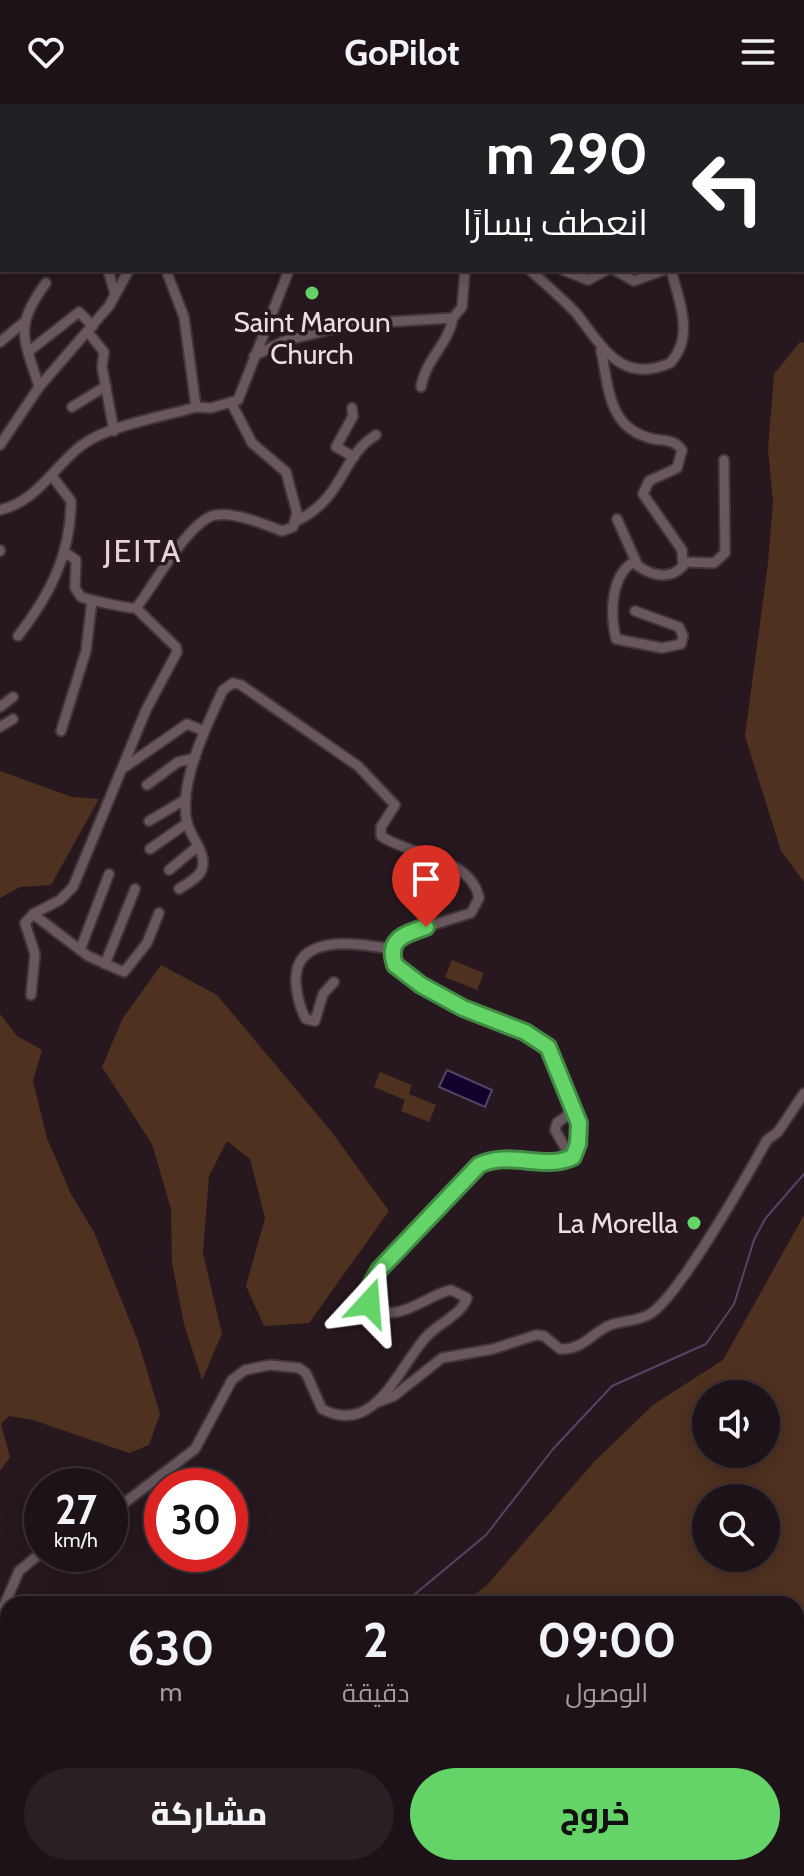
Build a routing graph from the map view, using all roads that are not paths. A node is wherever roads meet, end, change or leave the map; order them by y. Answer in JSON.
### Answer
{"nodes":[{"id":1,"x":109,"y":272,"type":"edge"},
{"id":2,"x":128,"y":272,"type":"edge"},
{"id":3,"x":167,"y":272,"type":"edge"},
{"id":4,"x":288,"y":272,"type":"edge"},
{"id":5,"x":465,"y":272,"type":"edge"},
{"id":6,"x":532,"y":272,"type":"edge"},
{"id":7,"x":568,"y":272,"type":"edge"},
{"id":8,"x":603,"y":272,"type":"edge"},
{"id":9,"x":618,"y":272,"type":"edge"},
{"id":10,"x":659,"y":272,"type":"edge"},
{"id":11,"x":671,"y":272,"type":"edge"},
{"id":12,"x":46,"y":283,"type":"dead end"},
{"id":13,"x":115,"y":294,"type":"junction"},
{"id":14,"x":453,"y":318,"type":"junction"},
{"id":15,"x":23,"y":323,"type":"junction"},
{"id":16,"x":90,"y":329,"type":"junction"},
{"id":17,"x":261,"y":334,"type":"junction"},
{"id":18,"x":284,"y":341,"type":"junction"},
{"id":19,"x":0,"y":342,"type":"edge"},
{"id":20,"x":601,"y":350,"type":"junction"},
{"id":21,"x":28,"y":352,"type":"junction"},
{"id":22,"x":254,"y":356,"type":"junction"},
{"id":23,"x":106,"y":386,"type":"junction"},
{"id":24,"x":39,"y":387,"type":"junction"},
{"id":25,"x":421,"y":387,"type":"dead end"},
{"id":26,"x":232,"y":404,"type":"junction"},
{"id":27,"x":72,"y":407,"type":"dead end"},
{"id":28,"x":196,"y":407,"type":"junction"},
{"id":29,"x":352,"y":408,"type":"dead end"},
{"id":30,"x":114,"y":431,"type":"junction"},
{"id":31,"x":376,"y":435,"type":"dead end"},
{"id":32,"x":0,"y":445,"type":"edge"},
{"id":33,"x":354,"y":457,"type":"junction"},
{"id":34,"x":724,"y":460,"type":"dead end"},
{"id":35,"x":52,"y":476,"type":"junction"},
{"id":36,"x":0,"y":510,"type":"edge"},
{"id":37,"x":617,"y":519,"type":"dead end"},
{"id":38,"x":295,"y":522,"type":"junction"},
{"id":39,"x":66,"y":553,"type":"junction"},
{"id":40,"x":635,"y":561,"type":"junction"},
{"id":41,"x":686,"y":562,"type":"junction"},
{"id":42,"x":92,"y":600,"type":"junction"},
{"id":43,"x":136,"y":608,"type":"junction"},
{"id":44,"x":635,"y":611,"type":"dead end"},
{"id":45,"x":18,"y":636,"type":"dead end"},
{"id":46,"x":13,"y":697,"type":"dead end"},
{"id":47,"x":0,"y":707,"type":"edge"},
{"id":48,"x":13,"y":719,"type":"dead end"},
{"id":49,"x":0,"y":727,"type":"edge"},
{"id":50,"x":61,"y":731,"type":"dead end"},
{"id":51,"x":204,"y":731,"type":"junction"},
{"id":52,"x":195,"y":758,"type":"junction"},
{"id":53,"x":125,"y":767,"type":"junction"},
{"id":54,"x":147,"y":785,"type":"dead end"},
{"id":55,"x":186,"y":799,"type":"junction"},
{"id":56,"x":149,"y":821,"type":"dead end"},
{"id":57,"x":187,"y":823,"type":"junction"},
{"id":58,"x":198,"y":846,"type":"junction"},
{"id":59,"x":150,"y":849,"type":"dead end"},
{"id":60,"x":169,"y":870,"type":"dead end"},
{"id":61,"x":109,"y":874,"type":"dead end"},
{"id":62,"x":135,"y":889,"type":"dead end"},
{"id":63,"x":179,"y":889,"type":"dead end"},
{"id":64,"x":159,"y":913,"type":"dead end"},
{"id":65,"x":33,"y":914,"type":"junction"},
{"id":66,"x":392,"y":949,"type":"junction"},
{"id":67,"x":80,"y":950,"type":"junction"},
{"id":68,"x":105,"y":964,"type":"junction"},
{"id":69,"x":334,"y":982,"type":"dead end"},
{"id":70,"x":31,"y":995,"type":"dead end"},
{"id":71,"x":804,"y":1093,"type":"edge"},
{"id":72,"x":575,"y":1110,"type":"junction"},
{"id":73,"x":571,"y":1158,"type":"junction"},
{"id":74,"x":375,"y":1403,"type":"junction"},
{"id":75,"x":128,"y":1500,"type":"edge"},
{"id":76,"x":24,"y":1567,"type":"edge"},
{"id":77,"x":8,"y":1596,"type":"edge"}],
"edges":[{"from":1,"to":13,"type":"street"},
{"from":2,"to":13,"type":"street"},
{"from":3,"to":28,"type":"street"},
{"from":4,"to":17,"type":"street"},
{"from":5,"to":14,"type":"street"},
{"from":6,"to":20,"type":"street"},
{"from":7,"to":8,"type":"street"},
{"from":9,"to":10,"type":"street"},
{"from":11,"to":20,"type":"street"},
{"from":12,"to":15,"type":"street"},
{"from":13,"to":16,"type":"street"},
{"from":14,"to":18,"type":"street"},
{"from":14,"to":25,"type":"street"},
{"from":15,"to":19,"type":"street"},
{"from":15,"to":21,"type":"street"},
{"from":16,"to":21,"type":"street"},
{"from":16,"to":23,"type":"street"},
{"from":16,"to":24,"type":"street"},
{"from":17,"to":18,"type":"street"},
{"from":17,"to":22,"type":"street"},
{"from":18,"to":22,"type":"street"},
{"from":20,"to":41,"type":"street"},
{"from":21,"to":24,"type":"street"},
{"from":22,"to":26,"type":"street"},
{"from":23,"to":27,"type":"street"},
{"from":23,"to":30,"type":"street"},
{"from":24,"to":32,"type":"street"},
{"from":26,"to":28,"type":"street"},
{"from":26,"to":38,"type":"street"},
{"from":28,"to":30,"type":"street"},
{"from":29,"to":33,"type":"street"},
{"from":30,"to":35,"type":"street"},
{"from":31,"to":33,"type":"street"},
{"from":33,"to":38,"type":"street"},
{"from":34,"to":41,"type":"street"},
{"from":35,"to":36,"type":"street"},
{"from":35,"to":39,"type":"street"},
{"from":37,"to":40,"type":"street"},
{"from":38,"to":43,"type":"street"},
{"from":39,"to":42,"type":"street"},
{"from":39,"to":45,"type":"street"},
{"from":40,"to":41,"type":"street"},
{"from":40,"to":44,"type":"street"},
{"from":42,"to":43,"type":"street"},
{"from":42,"to":50,"type":"street"},
{"from":43,"to":53,"type":"street"},
{"from":46,"to":47,"type":"street"},
{"from":48,"to":49,"type":"street"},
{"from":51,"to":52,"type":"street"},
{"from":51,"to":53,"type":"street"},
{"from":51,"to":66,"type":"street"},
{"from":52,"to":54,"type":"street"},
{"from":52,"to":55,"type":"street"},
{"from":53,"to":65,"type":"street"},
{"from":55,"to":56,"type":"street"},
{"from":55,"to":57,"type":"street"},
{"from":57,"to":58,"type":"street"},
{"from":57,"to":59,"type":"street"},
{"from":58,"to":60,"type":"street"},
{"from":58,"to":63,"type":"street"},
{"from":61,"to":67,"type":"street"},
{"from":62,"to":68,"type":"street"},
{"from":64,"to":68,"type":"street"},
{"from":65,"to":67,"type":"street"},
{"from":65,"to":70,"type":"street"},
{"from":66,"to":69,"type":"street"},
{"from":66,"to":72,"type":"street"},
{"from":67,"to":68,"type":"street"},
{"from":71,"to":74,"type":"street"},
{"from":72,"to":73,"type":"street"},
{"from":72,"to":73,"type":"street"},
{"from":73,"to":74,"type":"street"},
{"from":74,"to":75,"type":"street"},
{"from":76,"to":77,"type":"street"}]}
